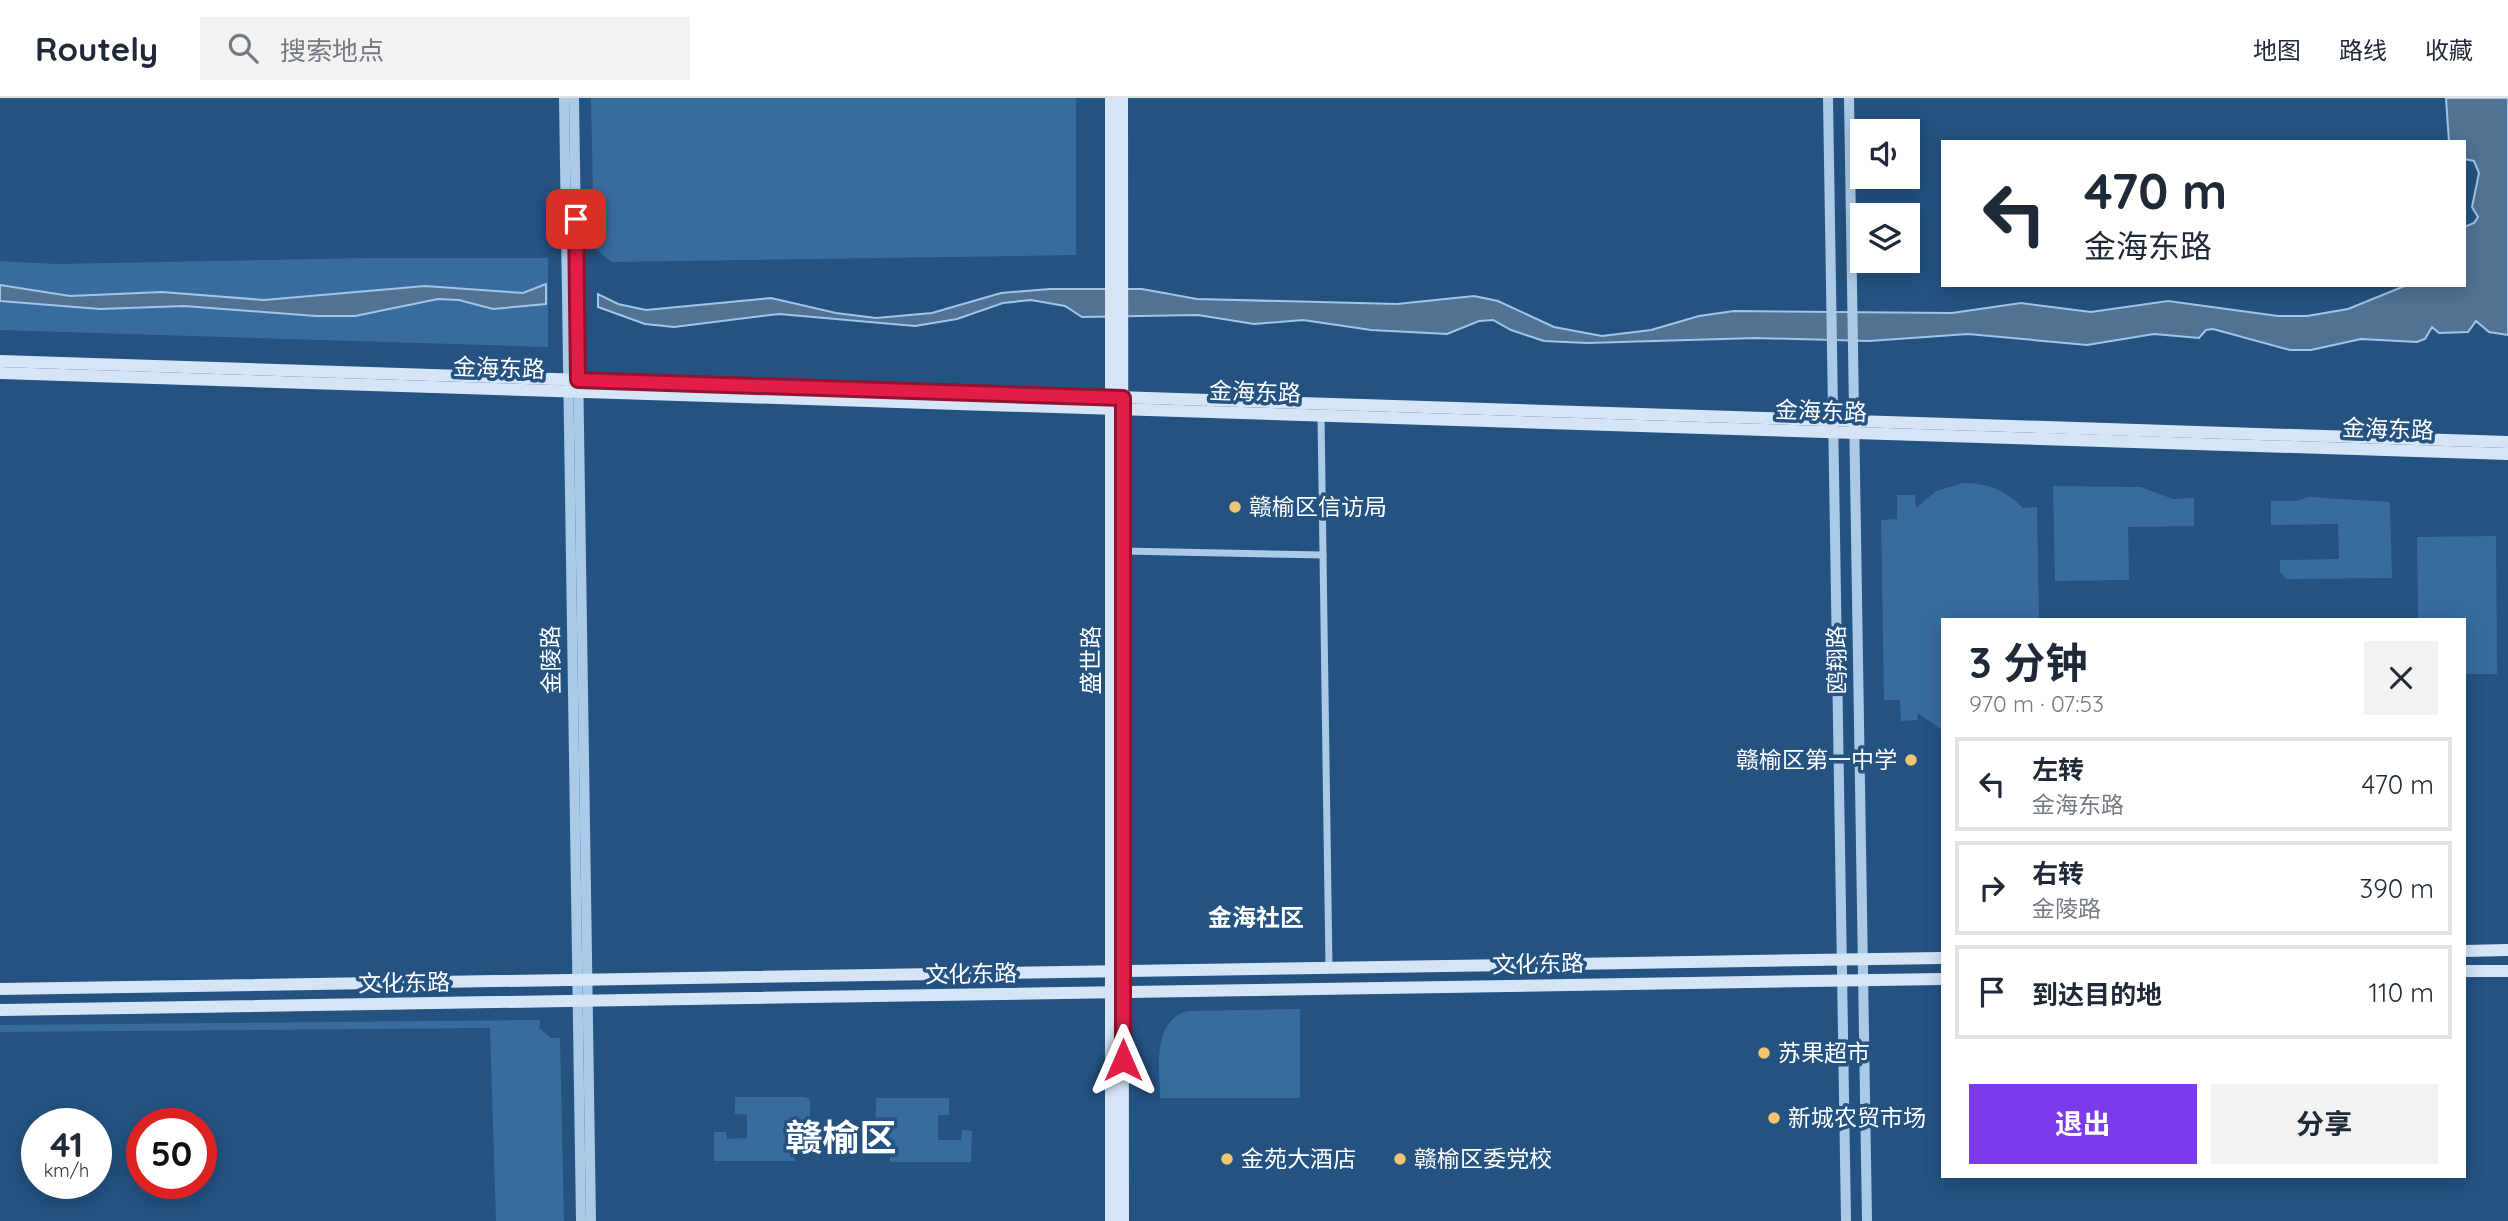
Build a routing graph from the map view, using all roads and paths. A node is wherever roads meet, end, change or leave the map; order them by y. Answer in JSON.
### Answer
{"nodes":[{"id":1,"x":564,"y":98,"type":"edge"},
{"id":2,"x":574,"y":98,"type":"edge"},
{"id":3,"x":1111,"y":98,"type":"edge"},
{"id":4,"x":1122,"y":98,"type":"edge"},
{"id":5,"x":1828,"y":98,"type":"edge"},
{"id":6,"x":1849,"y":98,"type":"edge"},
{"id":7,"x":0,"y":361,"type":"edge"},
{"id":8,"x":0,"y":373,"type":"edge"},
{"id":9,"x":573,"y":386,"type":"junction"},
{"id":10,"x":1117,"y":403,"type":"junction"},
{"id":11,"x":1321,"y":416,"type":"junction"},
{"id":12,"x":1834,"y":427,"type":"junction"},
{"id":13,"x":1855,"y":427,"type":"junction"},
{"id":14,"x":2508,"y":442,"type":"edge"},
{"id":15,"x":2508,"y":454,"type":"edge"},
{"id":16,"x":1123,"y":551,"type":"junction"},
{"id":17,"x":1323,"y":555,"type":"junction"},
{"id":18,"x":2508,"y":950,"type":"edge"},
{"id":19,"x":2466,"y":951,"type":"edge"},
{"id":20,"x":1941,"y":958,"type":"edge"},
{"id":21,"x":1842,"y":960,"type":"junction"},
{"id":22,"x":1863,"y":960,"type":"junction"},
{"id":23,"x":1329,"y":968,"type":"junction"},
{"id":24,"x":1118,"y":971,"type":"junction"},
{"id":25,"x":2466,"y":971,"type":"edge"},
{"id":26,"x":2508,"y":971,"type":"edge"},
{"id":27,"x":1941,"y":979,"type":"edge"},
{"id":28,"x":582,"y":980,"type":"junction"},
{"id":29,"x":1842,"y":980,"type":"junction"},
{"id":30,"x":1863,"y":980,"type":"junction"},
{"id":31,"x":0,"y":989,"type":"edge"},
{"id":32,"x":1118,"y":992,"type":"junction"},
{"id":33,"x":582,"y":1001,"type":"junction"},
{"id":34,"x":0,"y":1010,"type":"edge"},
{"id":35,"x":581,"y":1221,"type":"edge"},
{"id":36,"x":591,"y":1221,"type":"edge"},
{"id":37,"x":1111,"y":1221,"type":"edge"},
{"id":38,"x":1123,"y":1221,"type":"edge"},
{"id":39,"x":1846,"y":1221,"type":"edge"},
{"id":40,"x":1867,"y":1221,"type":"edge"}],
"edges":[{"from":1,"to":9,"type":"street","name":"金陵路"},
{"from":2,"to":9,"type":"street","name":"金陵路"},
{"from":3,"to":10,"type":"main road","name":"盛世路"},
{"from":4,"to":10,"type":"main road","name":"盛世路"},
{"from":5,"to":12,"type":"street","name":"鸥翔路"},
{"from":6,"to":13,"type":"street","name":"鸥翔路"},
{"from":7,"to":9,"type":"main road","name":"金海东路"},
{"from":8,"to":9,"type":"main road","name":"金海东路"},
{"from":9,"to":10,"type":"main road","name":"金海东路"},
{"from":9,"to":28,"type":"street","name":"金陵路"},
{"from":10,"to":11,"type":"main road","name":"金海东路"},
{"from":10,"to":12,"type":"main road","name":"金海东路"},
{"from":10,"to":16,"type":"main road","name":"盛世路"},
{"from":10,"to":24,"type":"main road","name":"盛世路"},
{"from":11,"to":12,"type":"main road","name":"金海东路"},
{"from":11,"to":17,"type":"street"},
{"from":12,"to":13,"type":"main road","name":"金海东路"},
{"from":12,"to":21,"type":"street","name":"鸥翔路"},
{"from":13,"to":14,"type":"main road","name":"金海东路"},
{"from":13,"to":15,"type":"main road","name":"金海东路"},
{"from":13,"to":22,"type":"street","name":"鸥翔路"},
{"from":16,"to":17,"type":"street"},
{"from":16,"to":24,"type":"main road","name":"盛世路"},
{"from":17,"to":23,"type":"street"},
{"from":18,"to":19,"type":"main road"},
{"from":20,"to":22,"type":"main road","name":"文化东路"},
{"from":21,"to":22,"type":"main road","name":"文化东路"},
{"from":21,"to":23,"type":"main road","name":"文化东路"},
{"from":21,"to":29,"type":"street","name":"鸥翔路"},
{"from":22,"to":30,"type":"street","name":"鸥翔路"},
{"from":23,"to":24,"type":"main road","name":"文化东路"},
{"from":24,"to":28,"type":"main road","name":"文化东路"},
{"from":24,"to":32,"type":"main road","name":"盛世路"},
{"from":25,"to":26,"type":"main road"},
{"from":27,"to":30,"type":"main road","name":"文化东路"},
{"from":28,"to":31,"type":"main road","name":"文化东路"},
{"from":28,"to":33,"type":"street","name":"金陵路"},
{"from":29,"to":30,"type":"main road","name":"文化东路"},
{"from":29,"to":32,"type":"main road","name":"文化东路"},
{"from":29,"to":39,"type":"street","name":"鸥翔路"},
{"from":30,"to":40,"type":"street","name":"鸥翔路"},
{"from":32,"to":33,"type":"main road","name":"文化东路"},
{"from":32,"to":37,"type":"main road","name":"盛世路"},
{"from":32,"to":38,"type":"main road","name":"盛世路"},
{"from":33,"to":34,"type":"main road","name":"文化东路"},
{"from":33,"to":35,"type":"street","name":"金陵路"},
{"from":33,"to":36,"type":"street","name":"金陵路"}]}
